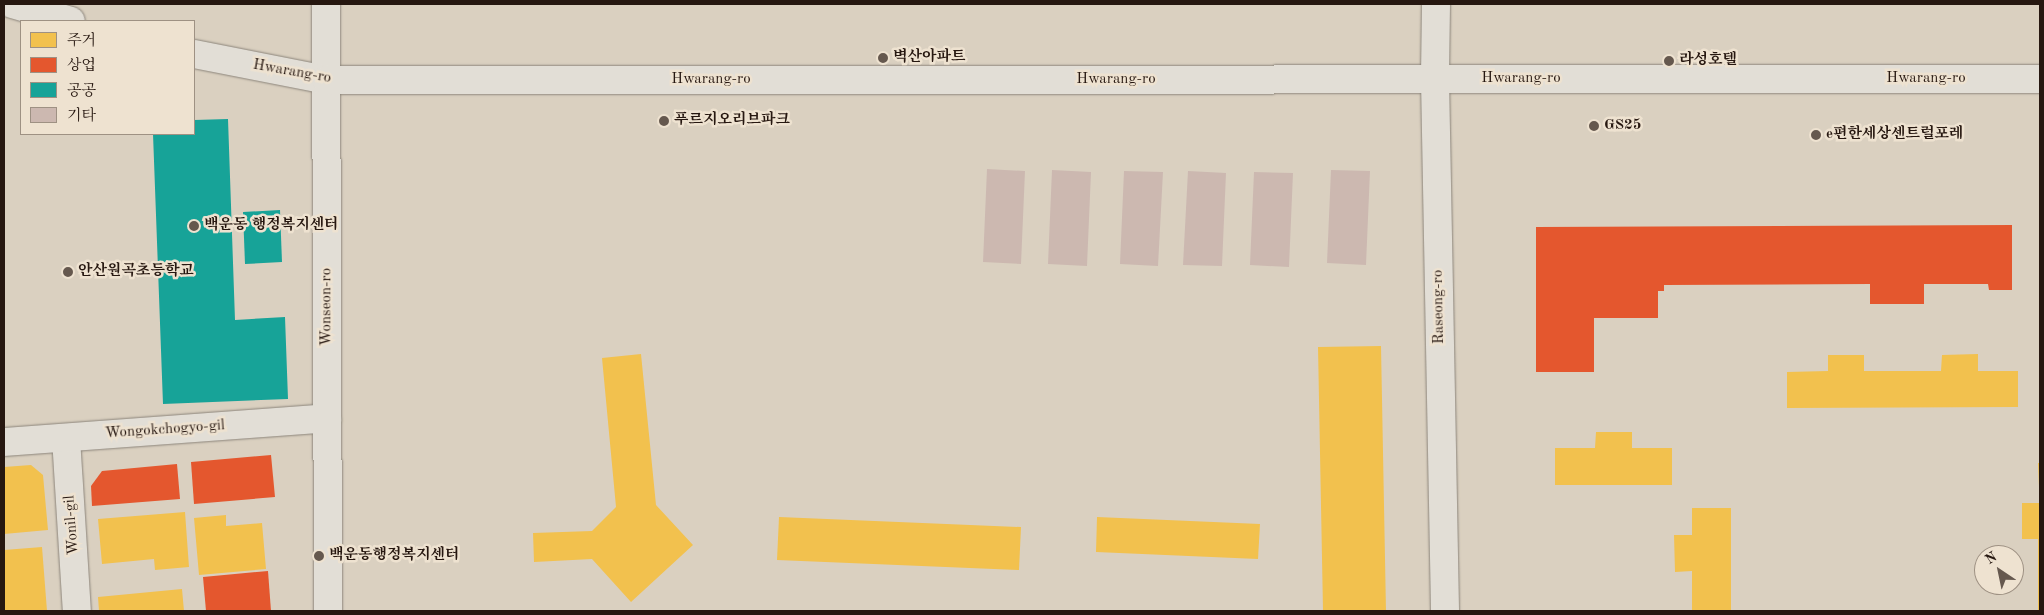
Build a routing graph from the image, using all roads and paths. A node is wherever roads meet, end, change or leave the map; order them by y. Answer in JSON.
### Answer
{"nodes":[{"id":1,"x":12,"y":4,"type":"edge"},
{"id":2,"x":326,"y":4,"type":"edge"},
{"id":3,"x":1436,"y":4,"type":"edge"},
{"id":4,"x":68,"y":20,"type":"edge"},
{"id":5,"x":195,"y":54,"type":"edge"},
{"id":6,"x":1435,"y":79,"type":"junction"},
{"id":7,"x":2040,"y":79,"type":"edge"},
{"id":8,"x":327,"y":80,"type":"junction"},
{"id":9,"x":327,"y":418,"type":"junction"},
{"id":10,"x":66,"y":438,"type":"junction"},
{"id":11,"x":4,"y":442,"type":"edge"},
{"id":12,"x":78,"y":611,"type":"edge"},
{"id":13,"x":328,"y":611,"type":"edge"},
{"id":14,"x":1445,"y":611,"type":"edge"}],
"edges":[{"from":1,"to":4,"type":"street"},
{"from":2,"to":8,"type":"street","name":"Wonseon-ro"},
{"from":3,"to":6,"type":"street","name":"Raseong-ro"},
{"from":5,"to":8,"type":"street","name":"Hwarang-ro"},
{"from":6,"to":7,"type":"street","name":"Hwarang-ro"},
{"from":6,"to":8,"type":"street","name":"Hwarang-ro"},
{"from":6,"to":14,"type":"street","name":"Raseong-ro"},
{"from":8,"to":9,"type":"street","name":"Wonseon-ro"},
{"from":9,"to":10,"type":"street","name":"Wongokchogyo-gil"},
{"from":9,"to":13,"type":"street","name":"Wonseon-ro"},
{"from":10,"to":11,"type":"street","name":"Wongokchogyo-gil"},
{"from":10,"to":12,"type":"street","name":"Wonil-gil"}]}
